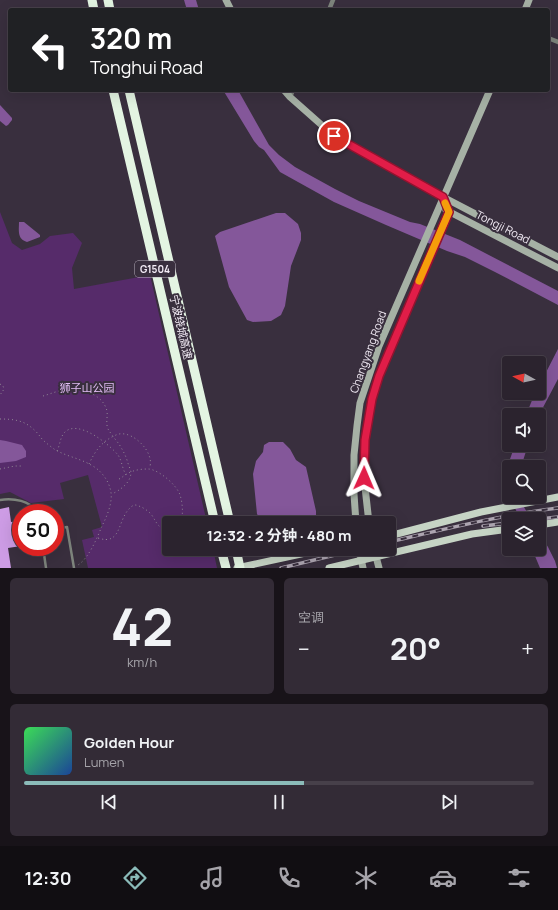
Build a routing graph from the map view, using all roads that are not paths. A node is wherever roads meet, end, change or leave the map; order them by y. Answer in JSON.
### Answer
{"nodes":[{"id":1,"x":113,"y":92,"type":"edge"},
{"id":2,"x":129,"y":92,"type":"edge"},
{"id":3,"x":489,"y":92,"type":"edge"},
{"id":4,"x":292,"y":93,"type":"edge"},
{"id":5,"x":443,"y":197,"type":"junction"},
{"id":6,"x":440,"y":205,"type":"junction"},
{"id":7,"x":449,"y":212,"type":"junction"},
{"id":8,"x":558,"y":257,"type":"edge"},
{"id":9,"x":558,"y":268,"type":"edge"},
{"id":10,"x":558,"y":497,"type":"edge"},
{"id":11,"x":0,"y":500,"type":"edge"},
{"id":12,"x":28,"y":504,"type":"edge"},
{"id":13,"x":213,"y":516,"type":"edge"},
{"id":14,"x":228,"y":516,"type":"edge"},
{"id":15,"x":356,"y":516,"type":"edge"},
{"id":16,"x":368,"y":516,"type":"edge"},
{"id":17,"x":558,"y":522,"type":"edge"},
{"id":18,"x":546,"y":524,"type":"edge"},
{"id":19,"x":64,"y":528,"type":"edge"},
{"id":20,"x":502,"y":530,"type":"edge"},
{"id":21,"x":396,"y":534,"type":"edge"},
{"id":22,"x":44,"y":556,"type":"edge"},
{"id":23,"x":223,"y":556,"type":"edge"},
{"id":24,"x":237,"y":556,"type":"edge"},
{"id":25,"x":292,"y":556,"type":"edge"},
{"id":26,"x":376,"y":557,"type":"junction"},
{"id":27,"x":362,"y":564,"type":"edge"},
{"id":28,"x":46,"y":568,"type":"edge"},
{"id":29,"x":74,"y":568,"type":"edge"},
{"id":30,"x":226,"y":568,"type":"edge"},
{"id":31,"x":237,"y":568,"type":"edge"},
{"id":32,"x":240,"y":568,"type":"edge"},
{"id":33,"x":329,"y":568,"type":"edge"},
{"id":34,"x":379,"y":568,"type":"edge"}],
"edges":[{"from":1,"to":13,"type":"highway","name":"宁波绕城高速","number":"G1504"},
{"from":2,"to":14,"type":"highway","name":"宁波绕城高速","number":"G1504"},
{"from":3,"to":5,"type":"main road","name":"Changyang Road"},
{"from":4,"to":5,"type":"main road","name":"Tongji Road"},
{"from":5,"to":6,"type":"main road","name":"Changyang Road"},
{"from":5,"to":7,"type":"main road"},
{"from":5,"to":8,"type":"main road","name":"Tongji Road"},
{"from":6,"to":7,"type":"main road","name":"Tongji Road"},
{"from":6,"to":15,"type":"main road","name":"Changyang Road"},
{"from":7,"to":9,"type":"main road","name":"Tongji Road"},
{"from":7,"to":16,"type":"main road","name":"Changyang Road"},
{"from":10,"to":21,"type":"main road"},
{"from":11,"to":12,"type":"lane"},
{"from":17,"to":18,"type":"main road"},
{"from":19,"to":29,"type":"lane"},
{"from":20,"to":26,"type":"main road"},
{"from":22,"to":28,"type":"lane"},
{"from":23,"to":30,"type":"highway"},
{"from":24,"to":32,"type":"highway","bridge":true},
{"from":25,"to":31,"type":"main road"},
{"from":26,"to":27,"type":"main road"},
{"from":26,"to":34,"type":"main road"},
{"from":27,"to":33,"type":"main road"}]}
